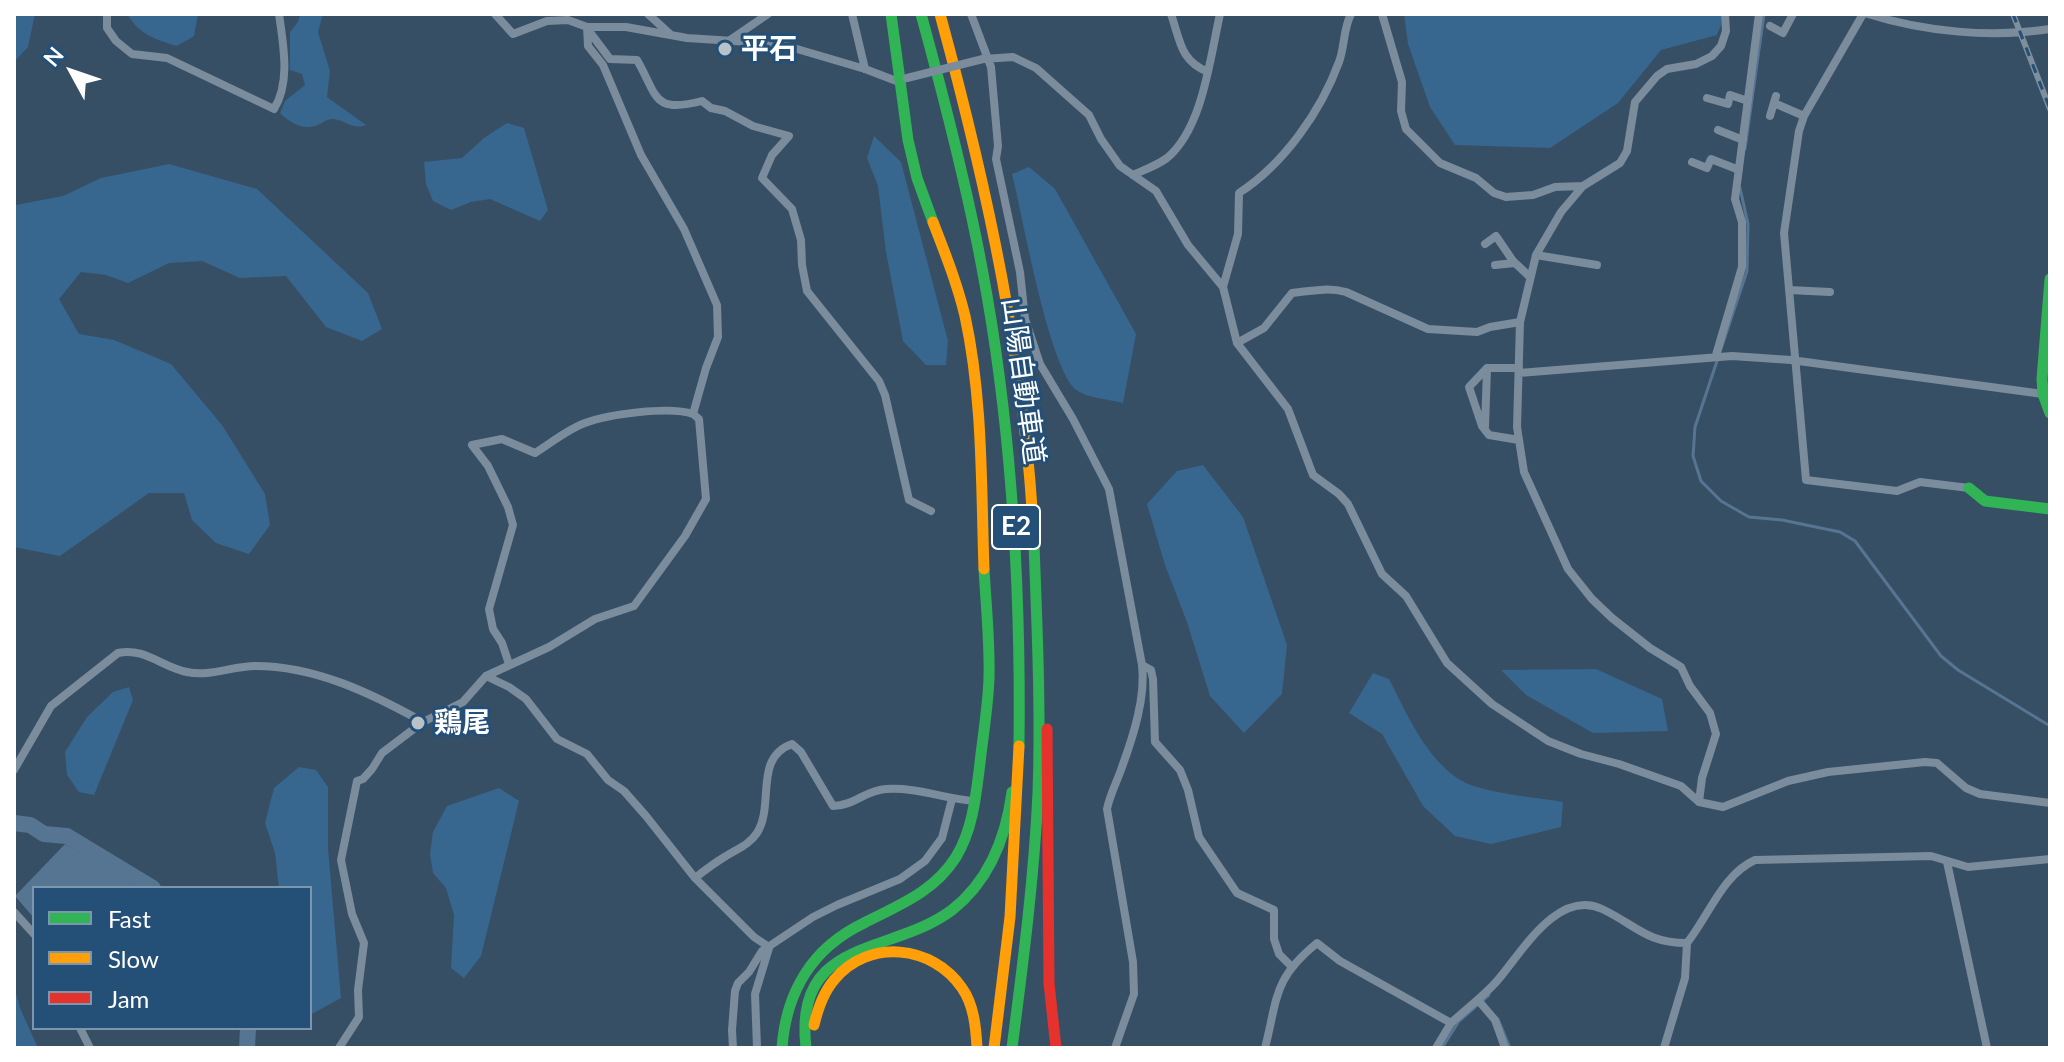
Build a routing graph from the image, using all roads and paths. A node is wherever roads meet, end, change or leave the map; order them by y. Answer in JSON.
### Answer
{"nodes":[{"id":1,"x":107,"y":14,"type":"edge"},
{"id":2,"x":279,"y":14,"type":"edge"},
{"id":3,"x":495,"y":14,"type":"edge"},
{"id":4,"x":648,"y":14,"type":"edge"},
{"id":5,"x":768,"y":14,"type":"edge"},
{"id":6,"x":852,"y":14,"type":"edge"},
{"id":7,"x":891,"y":14,"type":"edge"},
{"id":8,"x":921,"y":14,"type":"edge"},
{"id":9,"x":940,"y":14,"type":"edge"},
{"id":10,"x":971,"y":14,"type":"edge"},
{"id":11,"x":1171,"y":14,"type":"edge"},
{"id":12,"x":1220,"y":14,"type":"edge"},
{"id":13,"x":1351,"y":14,"type":"edge"},
{"id":14,"x":1382,"y":14,"type":"edge"},
{"id":15,"x":1725,"y":14,"type":"edge"},
{"id":16,"x":1759,"y":14,"type":"edge"},
{"id":17,"x":1793,"y":14,"type":"edge"},
{"id":18,"x":1866,"y":14,"type":"edge"},
{"id":19,"x":1770,"y":26,"type":"dead end"},
{"id":20,"x":587,"y":27,"type":"junction"},
{"id":21,"x":2050,"y":29,"type":"edge"},
{"id":22,"x":672,"y":35,"type":"junction"},
{"id":23,"x":730,"y":40,"type":"junction"},
{"id":24,"x":986,"y":58,"type":"junction"},
{"id":25,"x":865,"y":69,"type":"junction"},
{"id":26,"x":1208,"y":72,"type":"junction"},
{"id":27,"x":903,"y":80,"type":"junction"},
{"id":28,"x":1707,"y":98,"type":"dead end"},
{"id":29,"x":1748,"y":101,"type":"junction"},
{"id":30,"x":1770,"y":116,"type":"dead end"},
{"id":31,"x":1804,"y":116,"type":"junction"},
{"id":32,"x":1718,"y":130,"type":"dead end"},
{"id":33,"x":1743,"y":140,"type":"junction"},
{"id":34,"x":1692,"y":162,"type":"dead end"},
{"id":35,"x":1739,"y":170,"type":"junction"},
{"id":36,"x":1133,"y":175,"type":"junction"},
{"id":37,"x":1583,"y":186,"type":"junction"},
{"id":38,"x":1485,"y":244,"type":"dead end"},
{"id":39,"x":1536,"y":255,"type":"junction"},
{"id":40,"x":1515,"y":263,"type":"junction"},
{"id":41,"x":1495,"y":265,"type":"dead end"},
{"id":42,"x":1597,"y":265,"type":"dead end"},
{"id":43,"x":1530,"y":277,"type":"junction"},
{"id":44,"x":2050,"y":279,"type":"edge"},
{"id":45,"x":1223,"y":287,"type":"junction"},
{"id":46,"x":1789,"y":290,"type":"junction"},
{"id":47,"x":1830,"y":292,"type":"dead end"},
{"id":48,"x":1520,"y":322,"type":"junction"},
{"id":49,"x":1237,"y":343,"type":"junction"},
{"id":50,"x":1720,"y":355,"type":"junction"},
{"id":51,"x":1794,"y":360,"type":"junction"},
{"id":52,"x":1487,"y":368,"type":"junction"},
{"id":53,"x":1519,"y":371,"type":"junction"},
{"id":54,"x":2043,"y":394,"type":"junction"},
{"id":55,"x":2050,"y":413,"type":"edge"},
{"id":56,"x":693,"y":414,"type":"junction"},
{"id":57,"x":1485,"y":429,"type":"junction"},
{"id":58,"x":1519,"y":440,"type":"junction"},
{"id":59,"x":1969,"y":488,"type":"joint"},
{"id":60,"x":2050,"y":509,"type":"edge"},
{"id":61,"x":931,"y":511,"type":"dead end"},
{"id":62,"x":1036,"y":590,"type":"junction"},
{"id":63,"x":509,"y":664,"type":"junction"},
{"id":64,"x":1142,"y":665,"type":"junction"},
{"id":65,"x":486,"y":676,"type":"junction"},
{"id":66,"x":423,"y":722,"type":"junction"},
{"id":67,"x":1022,"y":724,"type":"junction"},
{"id":68,"x":14,"y":770,"type":"edge"},
{"id":69,"x":952,"y":799,"type":"junction"},
{"id":70,"x":975,"y":801,"type":"junction"},
{"id":71,"x":1699,"y":802,"type":"junction"},
{"id":72,"x":2050,"y":803,"type":"edge"},
{"id":73,"x":2050,"y":859,"type":"edge"},
{"id":74,"x":1947,"y":862,"type":"junction"},
{"id":75,"x":695,"y":878,"type":"junction"},
{"id":76,"x":14,"y":912,"type":"edge"},
{"id":77,"x":32,"y":932,"type":"edge"},
{"id":78,"x":1687,"y":943,"type":"junction"},
{"id":79,"x":769,"y":947,"type":"junction"},
{"id":80,"x":1291,"y":966,"type":"junction"},
{"id":81,"x":1480,"y":1002,"type":"junction"},
{"id":82,"x":1451,"y":1023,"type":"junction"},
{"id":83,"x":81,"y":1030,"type":"edge"},
{"id":84,"x":90,"y":1048,"type":"edge"},
{"id":85,"x":339,"y":1048,"type":"edge"},
{"id":86,"x":733,"y":1048,"type":"edge"},
{"id":87,"x":757,"y":1048,"type":"edge"},
{"id":88,"x":782,"y":1048,"type":"edge"},
{"id":89,"x":806,"y":1048,"type":"edge"},
{"id":90,"x":815,"y":1048,"type":"edge"},
{"id":91,"x":977,"y":1048,"type":"edge"},
{"id":92,"x":994,"y":1048,"type":"edge"},
{"id":93,"x":1012,"y":1048,"type":"edge"},
{"id":94,"x":1056,"y":1048,"type":"edge"},
{"id":95,"x":1115,"y":1048,"type":"edge"},
{"id":96,"x":1265,"y":1048,"type":"edge"},
{"id":97,"x":1436,"y":1048,"type":"edge"},
{"id":98,"x":1505,"y":1048,"type":"edge"},
{"id":99,"x":1664,"y":1048,"type":"edge"},
{"id":100,"x":1987,"y":1048,"type":"edge"}],
"edges":[{"from":1,"to":2,"type":"street"},
{"from":3,"to":20,"type":"street"},
{"from":4,"to":22,"type":"street"},
{"from":5,"to":23,"type":"street"},
{"from":6,"to":25,"type":"street"},
{"from":7,"to":27,"type":"main road"},
{"from":8,"to":67,"type":"main road","name":"山陽自動車道","number":"E2"},
{"from":9,"to":62,"type":"main road","name":"山陽自動車道","number":"E2"},
{"from":10,"to":24,"type":"street"},
{"from":11,"to":26,"type":"street"},
{"from":12,"to":26,"type":"street"},
{"from":13,"to":45,"type":"street"},
{"from":14,"to":37,"type":"street"},
{"from":15,"to":37,"type":"street"},
{"from":16,"to":29,"type":"street"},
{"from":17,"to":19,"type":"street"},
{"from":18,"to":21,"type":"street"},
{"from":18,"to":31,"type":"street"},
{"from":20,"to":22,"type":"street"},
{"from":20,"to":56,"type":"street"},
{"from":20,"to":61,"type":"street"},
{"from":22,"to":23,"type":"street"},
{"from":23,"to":25,"type":"street"},
{"from":24,"to":27,"type":"street","bridge":true},
{"from":24,"to":36,"type":"street"},
{"from":24,"to":64,"type":"street"},
{"from":25,"to":27,"type":"street"},
{"from":26,"to":36,"type":"street"},
{"from":27,"to":70,"type":"main road"},
{"from":28,"to":29,"type":"street"},
{"from":29,"to":33,"type":"street"},
{"from":30,"to":31,"type":"street"},
{"from":31,"to":46,"type":"street"},
{"from":32,"to":33,"type":"street"},
{"from":33,"to":35,"type":"street"},
{"from":34,"to":35,"type":"street"},
{"from":35,"to":50,"type":"street"},
{"from":36,"to":45,"type":"street"},
{"from":37,"to":39,"type":"street"},
{"from":38,"to":40,"type":"street"},
{"from":39,"to":42,"type":"street"},
{"from":39,"to":43,"type":"street"},
{"from":40,"to":41,"type":"street"},
{"from":40,"to":43,"type":"street"},
{"from":43,"to":48,"type":"street"},
{"from":44,"to":54,"type":"main road"},
{"from":45,"to":49,"type":"street"},
{"from":46,"to":47,"type":"street"},
{"from":46,"to":51,"type":"street"},
{"from":48,"to":49,"type":"street"},
{"from":48,"to":53,"type":"street"},
{"from":49,"to":71,"type":"street"},
{"from":50,"to":51,"type":"street"},
{"from":50,"to":53,"type":"street"},
{"from":51,"to":54,"type":"street"},
{"from":51,"to":59,"type":"street"},
{"from":52,"to":53,"type":"street"},
{"from":52,"to":57,"type":"street"},
{"from":52,"to":57,"type":"street"},
{"from":53,"to":58,"type":"street"},
{"from":54,"to":55,"type":"main road"},
{"from":56,"to":63,"type":"street"},
{"from":56,"to":63,"type":"street"},
{"from":57,"to":58,"type":"street"},
{"from":58,"to":71,"type":"street"},
{"from":59,"to":60,"type":"main road"},
{"from":62,"to":93,"type":"main road","name":"山陽自動車道","number":"E2"},
{"from":62,"to":94,"type":"main road"},
{"from":63,"to":65,"type":"street"},
{"from":64,"to":80,"type":"street"},
{"from":64,"to":95,"type":"street"},
{"from":65,"to":66,"type":"street"},
{"from":65,"to":75,"type":"street"},
{"from":66,"to":68,"type":"street"},
{"from":66,"to":85,"type":"street"},
{"from":67,"to":89,"type":"main road"},
{"from":67,"to":92,"type":"main road","name":"山陽自動車道","number":"E2"},
{"from":69,"to":70,"type":"street"},
{"from":69,"to":75,"type":"street"},
{"from":69,"to":79,"type":"street"},
{"from":70,"to":88,"type":"main road"},
{"from":71,"to":72,"type":"street"},
{"from":73,"to":74,"type":"street"},
{"from":74,"to":78,"type":"street"},
{"from":74,"to":100,"type":"street"},
{"from":75,"to":79,"type":"street"},
{"from":76,"to":77,"type":"street"},
{"from":78,"to":81,"type":"street"},
{"from":78,"to":99,"type":"street"},
{"from":79,"to":86,"type":"street"},
{"from":79,"to":87,"type":"street"},
{"from":80,"to":82,"type":"street"},
{"from":80,"to":96,"type":"street"},
{"from":81,"to":82,"type":"street"},
{"from":81,"to":98,"type":"street"},
{"from":82,"to":97,"type":"street"},
{"from":83,"to":84,"type":"street"},
{"from":90,"to":91,"type":"main road"}]}
